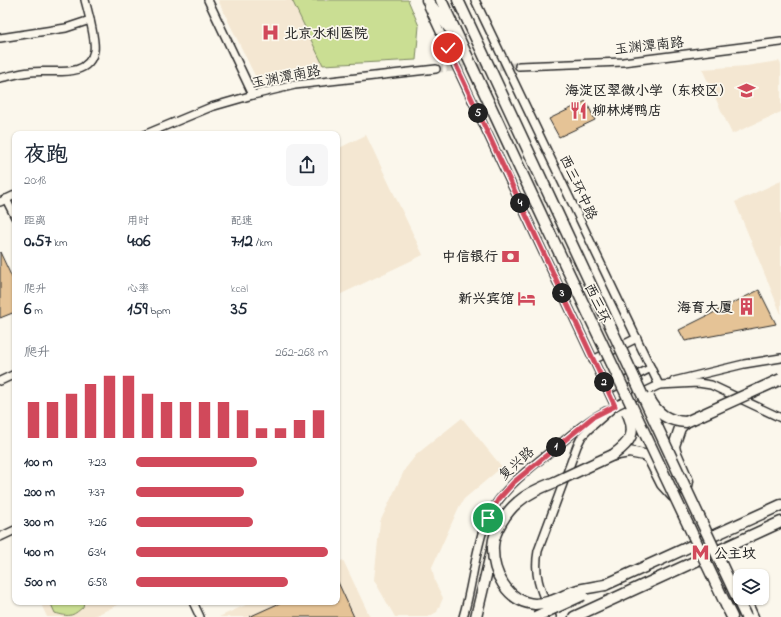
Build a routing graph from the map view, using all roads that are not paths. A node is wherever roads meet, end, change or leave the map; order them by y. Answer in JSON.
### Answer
{"nodes":[{"id":1,"x":85,"y":0,"type":"edge"},
{"id":2,"x":208,"y":0,"type":"edge"},
{"id":3,"x":426,"y":0,"type":"edge"},
{"id":4,"x":440,"y":0,"type":"edge"},
{"id":5,"x":458,"y":0,"type":"edge"},
{"id":6,"x":465,"y":0,"type":"edge"},
{"id":7,"x":475,"y":0,"type":"edge"},
{"id":8,"x":90,"y":20,"type":"junction"},
{"id":9,"x":0,"y":38,"type":"edge"},
{"id":10,"x":476,"y":38,"type":"junction"},
{"id":11,"x":460,"y":42,"type":"junction"},
{"id":12,"x":781,"y":42,"type":"edge"},
{"id":13,"x":519,"y":66,"type":"tunnel mouth"},
{"id":14,"x":436,"y":69,"type":"tunnel mouth"},
{"id":15,"x":0,"y":78,"type":"edge"},
{"id":16,"x":254,"y":94,"type":"junction"},
{"id":17,"x":153,"y":131,"type":"edge"},
{"id":18,"x":3,"y":200,"type":"edge"},
{"id":19,"x":12,"y":213,"type":"edge"},
{"id":20,"x":636,"y":338,"type":"junction"},
{"id":21,"x":781,"y":358,"type":"edge"},
{"id":22,"x":593,"y":360,"type":"junction"},
{"id":23,"x":651,"y":368,"type":"junction"},
{"id":24,"x":12,"y":375,"type":"edge"},
{"id":25,"x":633,"y":379,"type":"junction"},
{"id":26,"x":781,"y":379,"type":"edge"},
{"id":27,"x":0,"y":381,"type":"edge"},
{"id":28,"x":622,"y":385,"type":"junction"},
{"id":29,"x":659,"y":385,"type":"junction"},
{"id":30,"x":608,"y":390,"type":"junction"},
{"id":31,"x":615,"y":406,"type":"junction"},
{"id":32,"x":781,"y":418,"type":"edge"},
{"id":33,"x":686,"y":422,"type":"junction"},
{"id":34,"x":613,"y":455,"type":"junction"},
{"id":35,"x":686,"y":491,"type":"junction"},
{"id":36,"x":676,"y":498,"type":"junction"},
{"id":37,"x":781,"y":505,"type":"edge"},
{"id":38,"x":781,"y":522,"type":"edge"},
{"id":39,"x":12,"y":531,"type":"edge"},
{"id":40,"x":0,"y":537,"type":"edge"},
{"id":41,"x":493,"y":546,"type":"junction"},
{"id":42,"x":605,"y":586,"type":"junction"},
{"id":43,"x":733,"y":591,"type":"edge"},
{"id":44,"x":608,"y":601,"type":"junction"},
{"id":45,"x":194,"y":605,"type":"edge"},
{"id":46,"x":726,"y":605,"type":"junction"},
{"id":47,"x":740,"y":605,"type":"edge"},
{"id":48,"x":746,"y":605,"type":"edge"},
{"id":49,"x":200,"y":617,"type":"edge"},
{"id":50,"x":463,"y":617,"type":"edge"},
{"id":51,"x":476,"y":617,"type":"edge"},
{"id":52,"x":535,"y":617,"type":"edge"},
{"id":53,"x":552,"y":617,"type":"edge"},
{"id":54,"x":574,"y":617,"type":"edge"},
{"id":55,"x":586,"y":617,"type":"edge"},
{"id":56,"x":727,"y":617,"type":"edge"},
{"id":57,"x":732,"y":617,"type":"edge"},
{"id":58,"x":746,"y":617,"type":"edge"},
{"id":59,"x":753,"y":617,"type":"edge"}],
"edges":[{"from":1,"to":8,"type":"street"},
{"from":2,"to":16,"type":"street"},
{"from":3,"to":11,"type":"highway"},
{"from":3,"to":22,"type":"street"},
{"from":4,"to":11,"type":"highway","name":"西三环"},
{"from":5,"to":10,"type":"highway","name":"西三环"},
{"from":6,"to":10,"type":"highway"},
{"from":7,"to":20,"type":"street","name":"西三环中路"},
{"from":8,"to":9,"type":"street"},
{"from":8,"to":15,"type":"street"},
{"from":10,"to":25,"type":"highway","name":"西三环","bridge":true},
{"from":11,"to":28,"type":"highway","name":"西三环","bridge":true},
{"from":12,"to":13,"type":"street","name":"玉渊潭南路"},
{"from":14,"to":16,"type":"street","name":"玉渊潭南路"},
{"from":16,"to":17,"type":"street","name":"玉渊潭南路"},
{"from":18,"to":19,"type":"street"},
{"from":20,"to":22,"type":"street"},
{"from":20,"to":23,"type":"street","name":"西三环中路"},
{"from":21,"to":29,"type":"street"},
{"from":22,"to":30,"type":"street"},
{"from":23,"to":29,"type":"street","name":"西三环中路"},
{"from":23,"to":30,"type":"street"},
{"from":24,"to":27,"type":"street"},
{"from":25,"to":33,"type":"highway","bridge":true},
{"from":25,"to":35,"type":"highway","name":"西三环","bridge":true},
{"from":26,"to":33,"type":"highway","bridge":true},
{"from":28,"to":34,"type":"highway","bridge":true},
{"from":28,"to":36,"type":"highway","name":"西三环","bridge":true},
{"from":29,"to":31,"type":"street","name":"复兴路"},
{"from":29,"to":32,"type":"street"},
{"from":30,"to":31,"type":"street"},
{"from":31,"to":50,"type":"street","name":"复兴路"},
{"from":31,"to":53,"type":"street"},
{"from":33,"to":35,"type":"highway","bridge":true},
{"from":34,"to":36,"type":"highway","bridge":true},
{"from":34,"to":41,"type":"highway","bridge":true},
{"from":35,"to":43,"type":"highway","name":"西三环","bridge":true},
{"from":36,"to":46,"type":"highway","name":"西三环","bridge":true},
{"from":37,"to":42,"type":"highway"},
{"from":38,"to":44,"type":"highway"},
{"from":39,"to":40,"type":"street"},
{"from":41,"to":42,"type":"highway","bridge":true},
{"from":41,"to":51,"type":"highway","bridge":true},
{"from":42,"to":52,"type":"highway","bridge":true},
{"from":44,"to":54,"type":"highway"},
{"from":44,"to":55,"type":"highway"},
{"from":45,"to":49,"type":"street"},
{"from":46,"to":56,"type":"highway"},
{"from":46,"to":57,"type":"highway","name":"西三环"},
{"from":47,"to":58,"type":"highway","name":"西三环","bridge":true},
{"from":48,"to":59,"type":"highway"}]}
